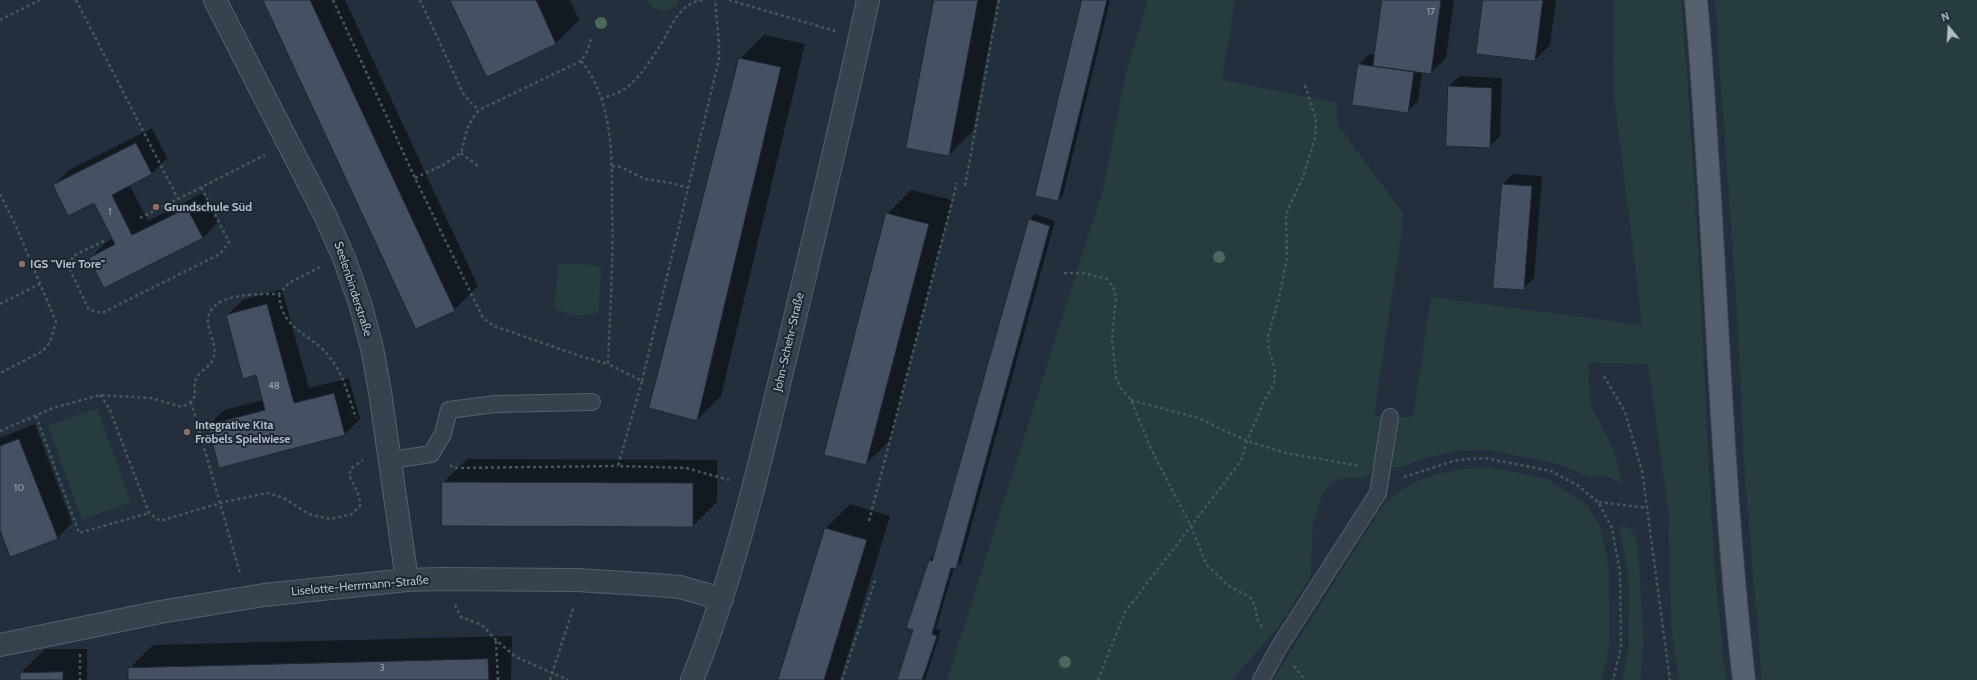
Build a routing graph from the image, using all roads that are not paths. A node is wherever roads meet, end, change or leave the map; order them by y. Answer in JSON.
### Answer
{"nodes":[{"id":1,"x":215,"y":0,"type":"edge"},
{"id":2,"x":868,"y":0,"type":"edge"},
{"id":3,"x":1696,"y":0,"type":"edge"},
{"id":4,"x":592,"y":402,"type":"dead end"},
{"id":5,"x":1390,"y":417,"type":"dead end"},
{"id":6,"x":391,"y":460,"type":"junction"},
{"id":7,"x":407,"y":580,"type":"junction"},
{"id":8,"x":722,"y":599,"type":"junction"},
{"id":9,"x":0,"y":645,"type":"edge"},
{"id":10,"x":692,"y":680,"type":"edge"},
{"id":11,"x":1261,"y":680,"type":"edge"},
{"id":12,"x":1744,"y":680,"type":"edge"}],
"edges":[{"from":1,"to":6,"type":"street","name":"Seelenbinderstraße"},
{"from":2,"to":8,"type":"street","name":"John-Schehr-Straße"},
{"from":3,"to":12,"type":"main road"},
{"from":4,"to":6,"type":"lane"},
{"from":5,"to":11,"type":"lane"},
{"from":6,"to":7,"type":"street","name":"Seelenbinderstraße"},
{"from":7,"to":8,"type":"street","name":"Liselotte-Herrmann-Straße"},
{"from":7,"to":9,"type":"street","name":"Liselotte-Herrmann-Straße"},
{"from":8,"to":10,"type":"street","name":"John-Schehr-Straße"}]}
